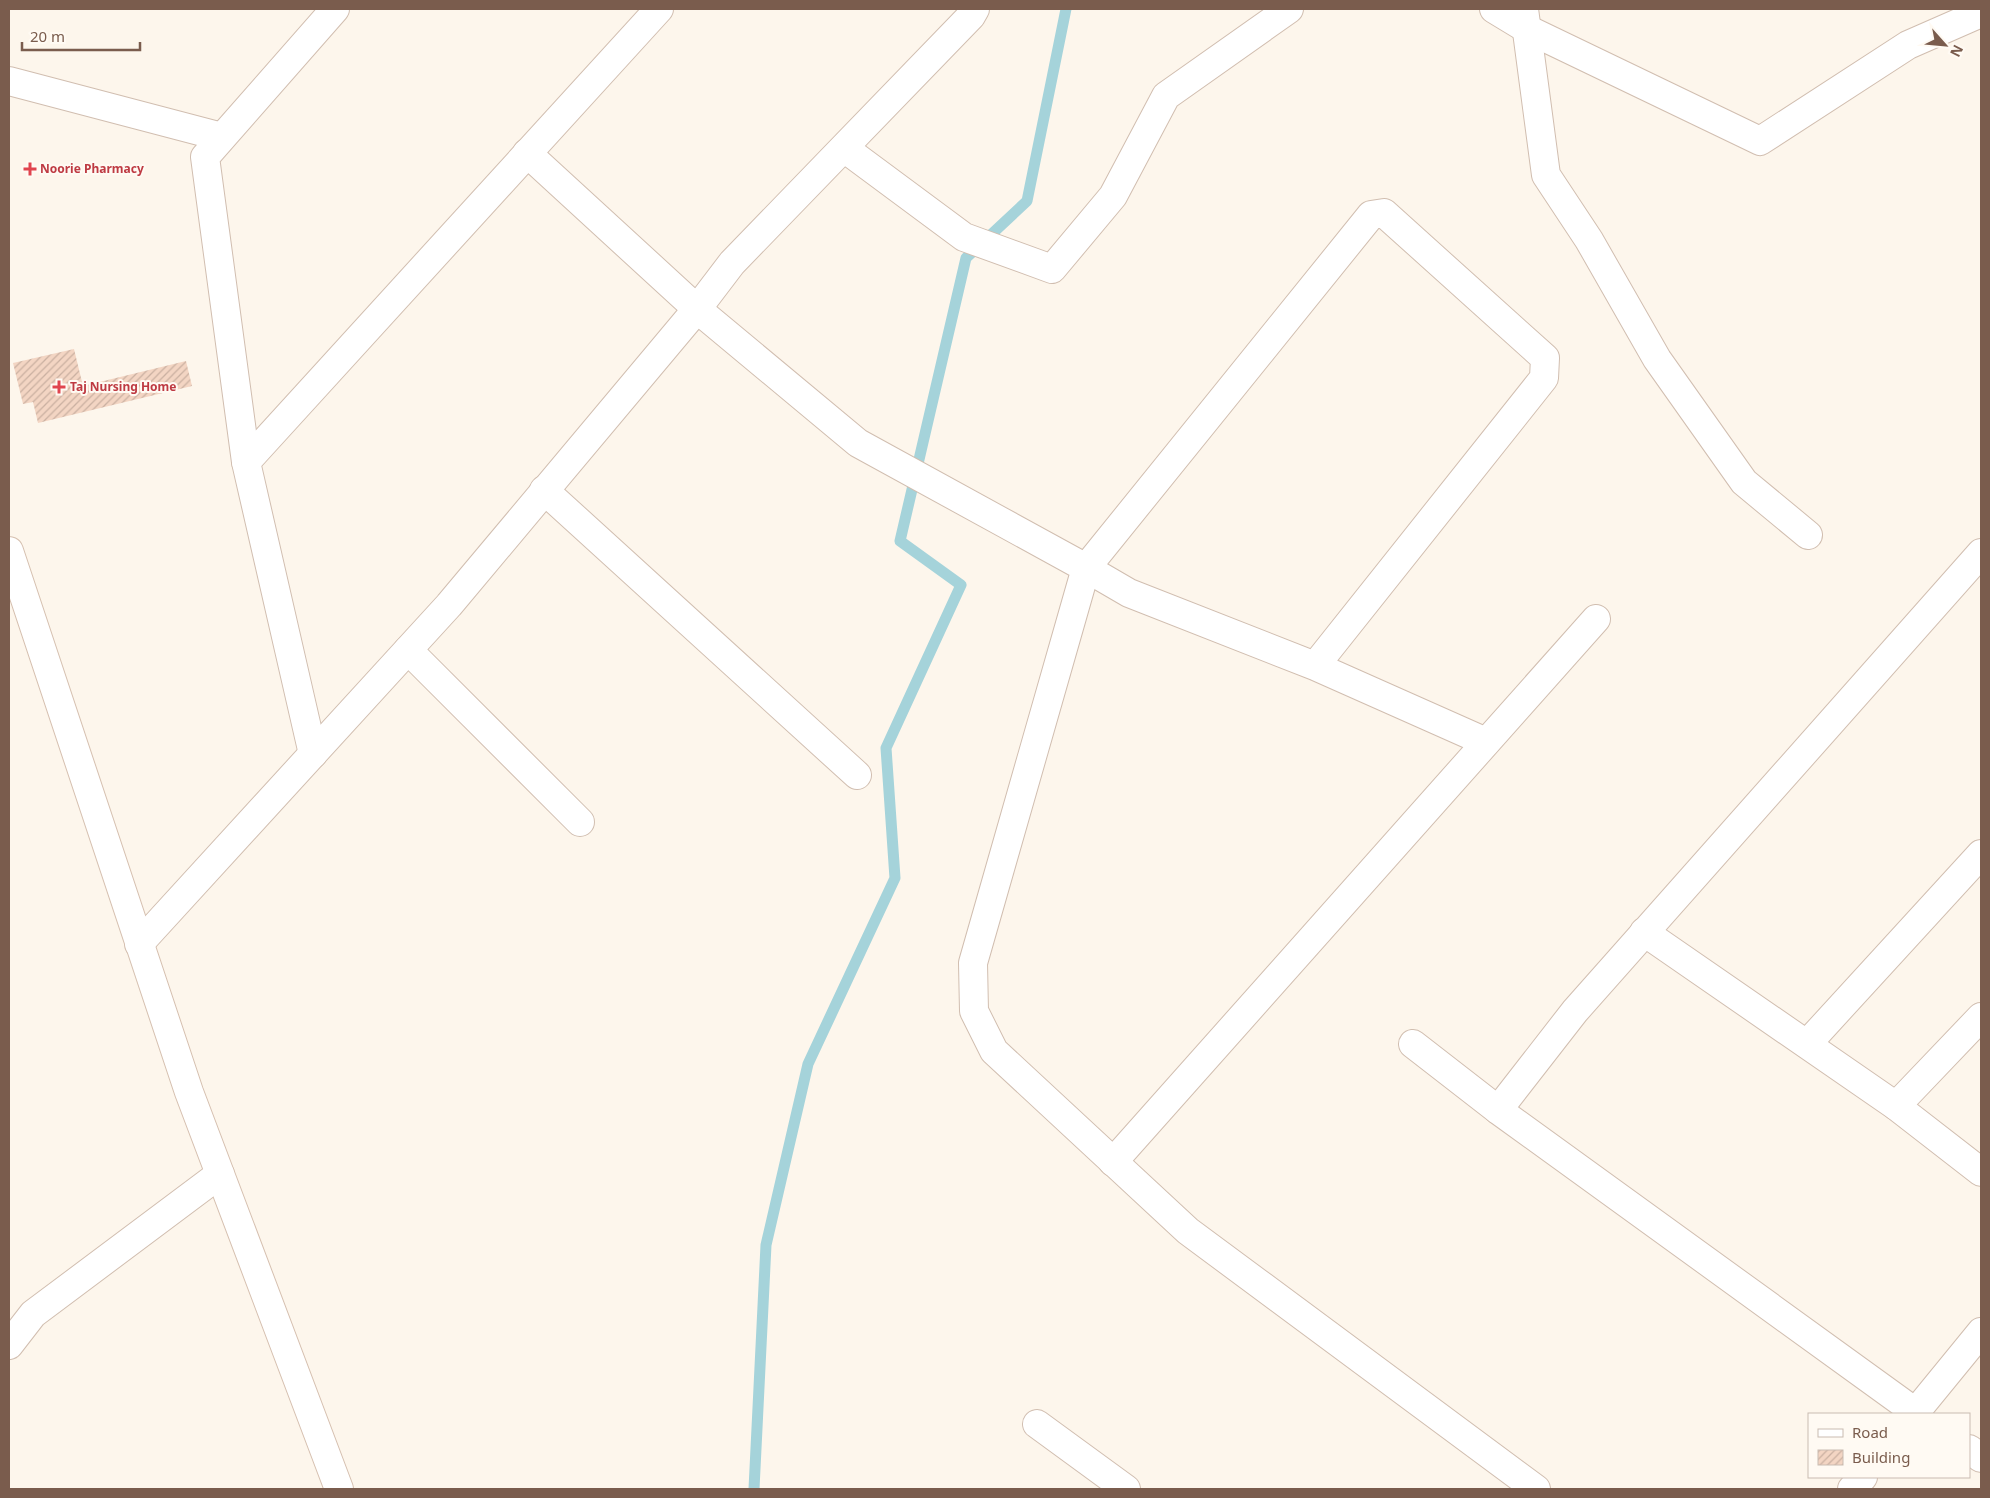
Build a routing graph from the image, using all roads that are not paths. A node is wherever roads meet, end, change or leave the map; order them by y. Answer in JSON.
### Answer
{"nodes":[{"id":1,"x":335,"y":9,"type":"edge"},
{"id":2,"x":660,"y":9,"type":"edge"},
{"id":3,"x":975,"y":9,"type":"edge"},
{"id":4,"x":1289,"y":9,"type":"edge"},
{"id":5,"x":1494,"y":9,"type":"edge"},
{"id":6,"x":1981,"y":13,"type":"edge"},
{"id":7,"x":1526,"y":19,"type":"edge"},
{"id":8,"x":9,"y":81,"type":"edge"},
{"id":9,"x":222,"y":137,"type":"junction"},
{"id":10,"x":844,"y":148,"type":"junction"},
{"id":11,"x":526,"y":153,"type":"junction"},
{"id":12,"x":697,"y":308,"type":"junction"},
{"id":13,"x":246,"y":462,"type":"junction"},
{"id":14,"x":544,"y":490,"type":"junction"},
{"id":15,"x":1808,"y":535,"type":"dead end"},
{"id":16,"x":1981,"y":552,"type":"edge"},
{"id":17,"x":11,"y":563,"type":"edge"},
{"id":18,"x":1086,"y":568,"type":"junction"},
{"id":19,"x":1596,"y":619,"type":"dead end"},
{"id":20,"x":408,"y":650,"type":"junction"},
{"id":21,"x":1315,"y":666,"type":"junction"},
{"id":22,"x":1486,"y":742,"type":"junction"},
{"id":23,"x":313,"y":754,"type":"junction"},
{"id":24,"x":857,"y":775,"type":"dead end"},
{"id":25,"x":580,"y":822,"type":"dead end"},
{"id":26,"x":1981,"y":854,"type":"edge"},
{"id":27,"x":1644,"y":932,"type":"junction"},
{"id":28,"x":139,"y":944,"type":"junction"},
{"id":29,"x":1981,"y":1017,"type":"edge"},
{"id":30,"x":1413,"y":1044,"type":"dead end"},
{"id":31,"x":1807,"y":1044,"type":"junction"},
{"id":32,"x":1896,"y":1106,"type":"junction"},
{"id":33,"x":1498,"y":1110,"type":"junction"},
{"id":34,"x":1977,"y":1159,"type":"edge"},
{"id":35,"x":1113,"y":1162,"type":"junction"},
{"id":36,"x":220,"y":1174,"type":"junction"},
{"id":37,"x":1981,"y":1332,"type":"edge"},
{"id":38,"x":9,"y":1345,"type":"edge"},
{"id":39,"x":1914,"y":1413,"type":"edge"},
{"id":40,"x":1916,"y":1413,"type":"edge"},
{"id":41,"x":1037,"y":1424,"type":"dead end"},
{"id":42,"x":1970,"y":1451,"type":"edge"},
{"id":43,"x":1981,"y":1458,"type":"edge"},
{"id":44,"x":1862,"y":1478,"type":"edge"},
{"id":45,"x":339,"y":1489,"type":"edge"},
{"id":46,"x":1126,"y":1489,"type":"edge"},
{"id":47,"x":1536,"y":1489,"type":"edge"},
{"id":48,"x":1852,"y":1489,"type":"edge"}],
"edges":[{"from":1,"to":9,"type":"street"},
{"from":2,"to":11,"type":"street"},
{"from":3,"to":10,"type":"street"},
{"from":4,"to":10,"type":"street"},
{"from":5,"to":7,"type":"street"},
{"from":6,"to":7,"type":"street"},
{"from":7,"to":15,"type":"street"},
{"from":8,"to":9,"type":"street"},
{"from":9,"to":13,"type":"street"},
{"from":10,"to":12,"type":"street"},
{"from":11,"to":12,"type":"street"},
{"from":11,"to":13,"type":"street"},
{"from":12,"to":14,"type":"street"},
{"from":12,"to":18,"type":"street"},
{"from":13,"to":23,"type":"street"},
{"from":14,"to":20,"type":"street"},
{"from":14,"to":24,"type":"street"},
{"from":16,"to":27,"type":"street"},
{"from":17,"to":28,"type":"street"},
{"from":18,"to":21,"type":"street"},
{"from":18,"to":21,"type":"street"},
{"from":18,"to":35,"type":"street"},
{"from":19,"to":22,"type":"street"},
{"from":20,"to":23,"type":"street"},
{"from":20,"to":25,"type":"street"},
{"from":21,"to":22,"type":"street"},
{"from":22,"to":35,"type":"street"},
{"from":23,"to":28,"type":"street"},
{"from":26,"to":31,"type":"street"},
{"from":27,"to":31,"type":"street"},
{"from":27,"to":33,"type":"street"},
{"from":28,"to":36,"type":"street"},
{"from":29,"to":32,"type":"street"},
{"from":30,"to":33,"type":"street"},
{"from":31,"to":32,"type":"street"},
{"from":32,"to":34,"type":"street"},
{"from":33,"to":39,"type":"street"},
{"from":35,"to":47,"type":"street"},
{"from":36,"to":38,"type":"street"},
{"from":36,"to":45,"type":"street"},
{"from":37,"to":40,"type":"street"},
{"from":41,"to":46,"type":"street"},
{"from":42,"to":43,"type":"street"},
{"from":44,"to":48,"type":"street"}]}
